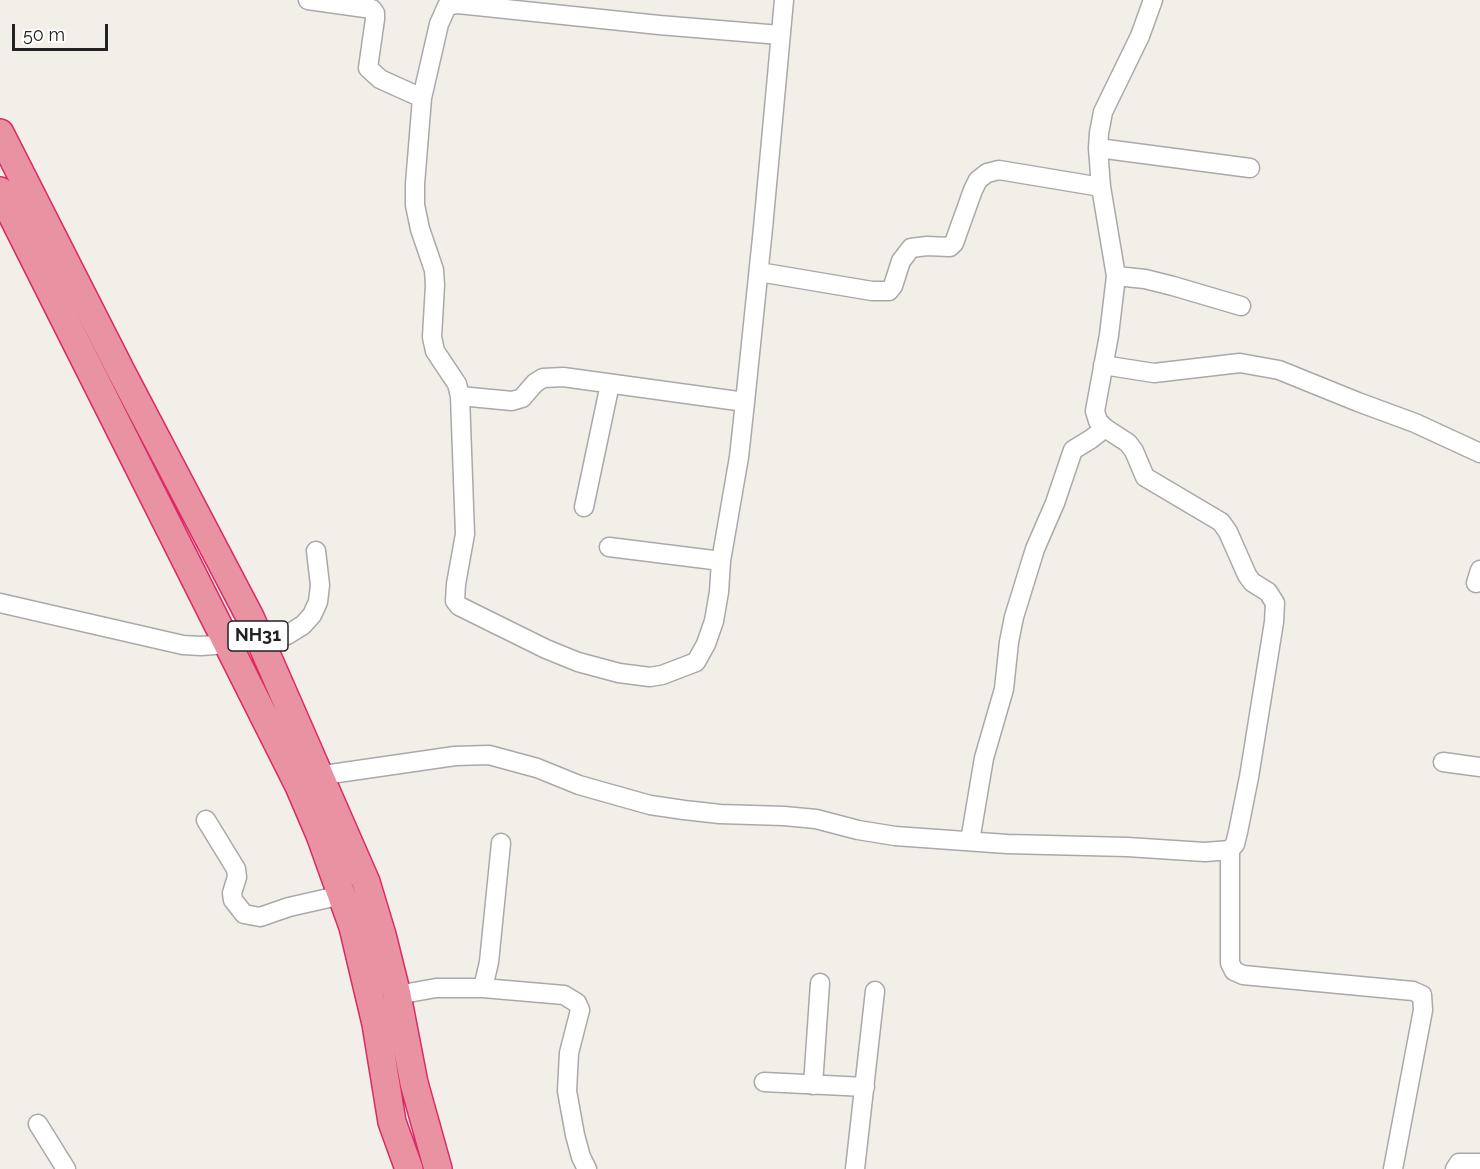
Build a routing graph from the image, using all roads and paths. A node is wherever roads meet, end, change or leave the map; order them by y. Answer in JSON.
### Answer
{"nodes":[{"id":1,"x":308,"y":0,"type":"edge"},
{"id":2,"x":784,"y":0,"type":"edge"},
{"id":3,"x":1153,"y":0,"type":"edge"},
{"id":4,"x":447,"y":3,"type":"edge"},
{"id":5,"x":780,"y":35,"type":"junction"},
{"id":6,"x":422,"y":98,"type":"junction"},
{"id":7,"x":0,"y":134,"type":"edge"},
{"id":8,"x":1098,"y":148,"type":"junction"},
{"id":9,"x":1250,"y":168,"type":"dead end"},
{"id":10,"x":1101,"y":187,"type":"junction"},
{"id":11,"x":0,"y":190,"type":"edge"},
{"id":12,"x":759,"y":272,"type":"junction"},
{"id":13,"x":1116,"y":276,"type":"junction"},
{"id":14,"x":1241,"y":306,"type":"dead end"},
{"id":15,"x":1103,"y":365,"type":"junction"},
{"id":16,"x":610,"y":384,"type":"junction"},
{"id":17,"x":460,"y":396,"type":"junction"},
{"id":18,"x":745,"y":402,"type":"junction"},
{"id":19,"x":1105,"y":428,"type":"junction"},
{"id":20,"x":1480,"y":453,"type":"edge"},
{"id":21,"x":584,"y":507,"type":"dead end"},
{"id":22,"x":609,"y":547,"type":"dead end"},
{"id":23,"x":316,"y":551,"type":"dead end"},
{"id":24,"x":721,"y":561,"type":"junction"},
{"id":25,"x":0,"y":603,"type":"edge"},
{"id":26,"x":261,"y":642,"type":"junction"},
{"id":27,"x":228,"y":644,"type":"junction"},
{"id":28,"x":1443,"y":762,"type":"dead end"},
{"id":29,"x":1480,"y":767,"type":"edge"},
{"id":30,"x":307,"y":778,"type":"junction"},
{"id":31,"x":206,"y":820,"type":"dead end"},
{"id":32,"x":970,"y":841,"type":"junction"},
{"id":33,"x":501,"y":843,"type":"dead end"},
{"id":34,"x":1230,"y":850,"type":"junction"},
{"id":35,"x":342,"y":895,"type":"junction"},
{"id":36,"x":820,"y":983,"type":"dead end"},
{"id":37,"x":483,"y":988,"type":"junction"},
{"id":38,"x":875,"y":991,"type":"dead end"},
{"id":39,"x":397,"y":994,"type":"junction"},
{"id":40,"x":764,"y":1082,"type":"dead end"},
{"id":41,"x":813,"y":1085,"type":"junction"},
{"id":42,"x":865,"y":1087,"type":"junction"},
{"id":43,"x":38,"y":1124,"type":"dead end"},
{"id":44,"x":1480,"y":1163,"type":"edge"},
{"id":45,"x":66,"y":1169,"type":"edge"},
{"id":46,"x":409,"y":1169,"type":"edge"},
{"id":47,"x":438,"y":1169,"type":"edge"},
{"id":48,"x":587,"y":1169,"type":"edge"},
{"id":49,"x":855,"y":1169,"type":"edge"},
{"id":50,"x":1394,"y":1169,"type":"edge"},
{"id":51,"x":1455,"y":1169,"type":"edge"}],
"edges":[{"from":1,"to":6,"type":"street"},
{"from":2,"to":5,"type":"street"},
{"from":3,"to":8,"type":"street"},
{"from":4,"to":5,"type":"street"},
{"from":4,"to":6,"type":"street"},
{"from":5,"to":12,"type":"street"},
{"from":6,"to":17,"type":"street"},
{"from":7,"to":26,"type":"highway","number":"NH31"},
{"from":8,"to":9,"type":"street"},
{"from":8,"to":10,"type":"street"},
{"from":10,"to":12,"type":"street"},
{"from":10,"to":13,"type":"street"},
{"from":11,"to":27,"type":"highway","number":"NH31"},
{"from":12,"to":18,"type":"street"},
{"from":13,"to":14,"type":"street"},
{"from":13,"to":15,"type":"street"},
{"from":15,"to":19,"type":"street"},
{"from":15,"to":20,"type":"street"},
{"from":16,"to":17,"type":"street"},
{"from":16,"to":18,"type":"street"},
{"from":16,"to":21,"type":"street"},
{"from":17,"to":24,"type":"street"},
{"from":18,"to":24,"type":"street"},
{"from":19,"to":32,"type":"street"},
{"from":19,"to":34,"type":"street"},
{"from":22,"to":24,"type":"street"},
{"from":23,"to":26,"type":"street"},
{"from":25,"to":27,"type":"street"},
{"from":26,"to":30,"type":"highway","number":"NH31"},
{"from":27,"to":30,"type":"highway","number":"NH31"},
{"from":28,"to":29,"type":"street"},
{"from":30,"to":32,"type":"street"},
{"from":30,"to":35,"type":"highway","number":"NH31"},
{"from":30,"to":39,"type":"highway","number":"NH31"},
{"from":31,"to":35,"type":"street"},
{"from":32,"to":34,"type":"street"},
{"from":33,"to":37,"type":"street"},
{"from":34,"to":50,"type":"street"},
{"from":35,"to":46,"type":"highway","number":"NH31"},
{"from":36,"to":41,"type":"street"},
{"from":37,"to":39,"type":"street"},
{"from":37,"to":48,"type":"street"},
{"from":38,"to":42,"type":"street"},
{"from":39,"to":47,"type":"highway","number":"NH31"},
{"from":40,"to":41,"type":"street"},
{"from":41,"to":42,"type":"street"},
{"from":42,"to":49,"type":"street"},
{"from":43,"to":45,"type":"street"},
{"from":44,"to":51,"type":"street"}]}
